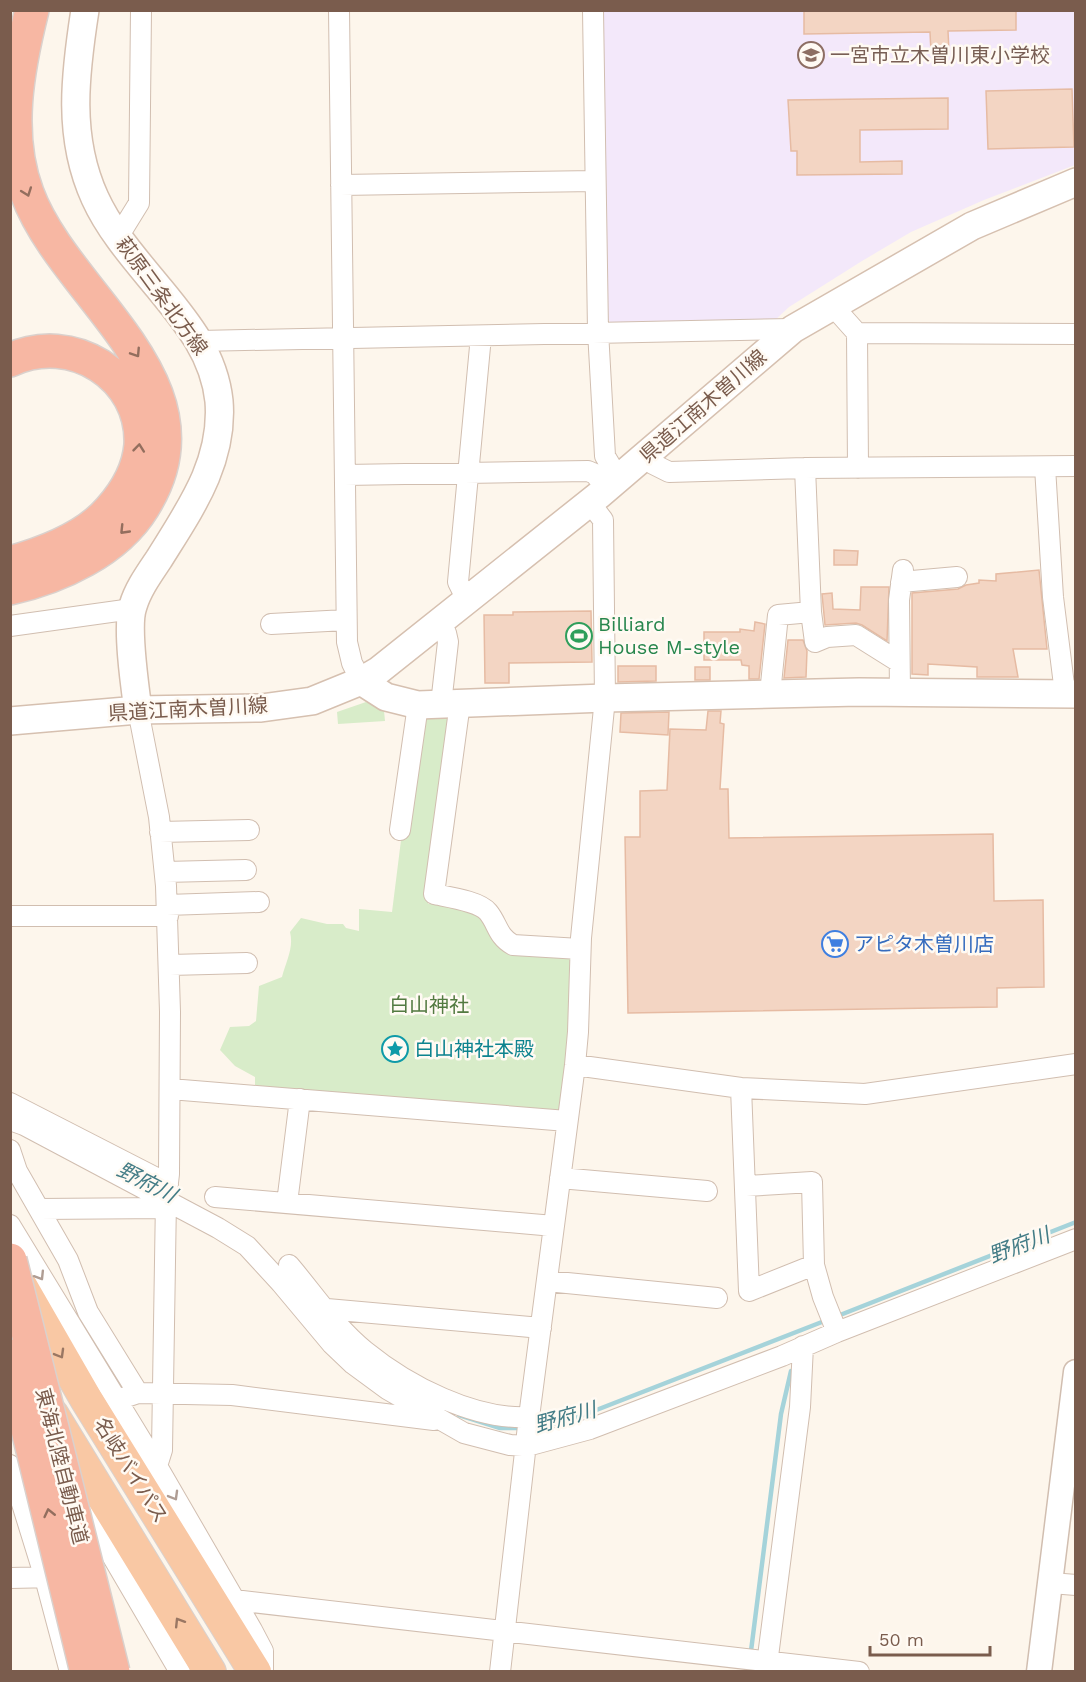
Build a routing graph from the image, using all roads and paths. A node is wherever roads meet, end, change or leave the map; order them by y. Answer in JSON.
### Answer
{"nodes":[{"id":1,"x":32,"y":10,"type":"edge"},
{"id":2,"x":85,"y":10,"type":"edge"},
{"id":3,"x":141,"y":10,"type":"edge"},
{"id":4,"x":339,"y":10,"type":"edge"},
{"id":5,"x":592,"y":10,"type":"edge"},
{"id":6,"x":595,"y":181,"type":"junction"},
{"id":7,"x":1076,"y":182,"type":"edge"},
{"id":8,"x":341,"y":185,"type":"junction"},
{"id":9,"x":118,"y":237,"type":"junction"},
{"id":10,"x":832,"y":305,"type":"junction"},
{"id":11,"x":793,"y":329,"type":"junction"},
{"id":12,"x":598,"y":331,"type":"junction"},
{"id":13,"x":857,"y":333,"type":"junction"},
{"id":14,"x":1076,"y":334,"type":"edge"},
{"id":15,"x":481,"y":336,"type":"junction"},
{"id":16,"x":343,"y":339,"type":"junction"},
{"id":17,"x":199,"y":340,"type":"junction"},
{"id":18,"x":10,"y":360,"type":"edge"},
{"id":19,"x":645,"y":456,"type":"junction"},
{"id":20,"x":1076,"y":466,"type":"edge"},
{"id":21,"x":1045,"y":467,"type":"junction"},
{"id":22,"x":805,"y":468,"type":"junction"},
{"id":23,"x":858,"y":468,"type":"junction"},
{"id":24,"x":469,"y":474,"type":"junction"},
{"id":25,"x":345,"y":476,"type":"junction"},
{"id":26,"x":605,"y":490,"type":"junction"},
{"id":27,"x":10,"y":563,"type":"edge"},
{"id":28,"x":957,"y":577,"type":"dead end"},
{"id":29,"x":10,"y":588,"type":"edge"},
{"id":30,"x":467,"y":600,"type":"junction"},
{"id":31,"x":132,"y":609,"type":"junction"},
{"id":32,"x":811,"y":612,"type":"junction"},
{"id":33,"x":346,"y":620,"type":"junction"},
{"id":34,"x":271,"y":624,"type":"dead end"},
{"id":35,"x":438,"y":624,"type":"junction"},
{"id":36,"x":10,"y":626,"type":"edge"},
{"id":37,"x":899,"y":662,"type":"junction"},
{"id":38,"x":362,"y":681,"type":"junction"},
{"id":39,"x":900,"y":692,"type":"junction"},
{"id":40,"x":770,"y":694,"type":"junction"},
{"id":41,"x":1070,"y":694,"type":"edge"},
{"id":42,"x":605,"y":698,"type":"junction"},
{"id":43,"x":440,"y":704,"type":"junction"},
{"id":44,"x":138,"y":710,"type":"junction"},
{"id":45,"x":10,"y":721,"type":"edge"},
{"id":46,"x":249,"y":830,"type":"dead end"},
{"id":47,"x":400,"y":830,"type":"dead end"},
{"id":48,"x":160,"y":832,"type":"junction"},
{"id":49,"x":246,"y":870,"type":"dead end"},
{"id":50,"x":165,"y":872,"type":"junction"},
{"id":51,"x":259,"y":902,"type":"dead end"},
{"id":52,"x":167,"y":911,"type":"junction"},
{"id":53,"x":10,"y":916,"type":"edge"},
{"id":54,"x":580,"y":949,"type":"junction"},
{"id":55,"x":247,"y":963,"type":"dead end"},
{"id":56,"x":170,"y":965,"type":"junction"},
{"id":57,"x":1076,"y":1064,"type":"edge"},
{"id":58,"x":575,"y":1065,"type":"junction"},
{"id":59,"x":741,"y":1088,"type":"junction"},
{"id":60,"x":170,"y":1089,"type":"junction"},
{"id":61,"x":300,"y":1099,"type":"junction"},
{"id":62,"x":10,"y":1103,"type":"edge"},
{"id":63,"x":10,"y":1120,"type":"edge"},
{"id":64,"x":567,"y":1121,"type":"junction"},
{"id":65,"x":10,"y":1150,"type":"edge"},
{"id":66,"x":560,"y":1178,"type":"junction"},
{"id":67,"x":746,"y":1186,"type":"junction"},
{"id":68,"x":707,"y":1191,"type":"dead end"},
{"id":69,"x":167,"y":1195,"type":"junction"},
{"id":70,"x":215,"y":1197,"type":"dead end"},
{"id":71,"x":287,"y":1203,"type":"junction"},
{"id":72,"x":39,"y":1209,"type":"junction"},
{"id":73,"x":10,"y":1225,"type":"edge"},
{"id":74,"x":554,"y":1226,"type":"junction"},
{"id":75,"x":1076,"y":1239,"type":"edge"},
{"id":76,"x":10,"y":1260,"type":"edge"},
{"id":77,"x":814,"y":1264,"type":"junction"},
{"id":78,"x":289,"y":1265,"type":"dead end"},
{"id":79,"x":10,"y":1266,"type":"edge"},
{"id":80,"x":547,"y":1281,"type":"junction"},
{"id":81,"x":717,"y":1298,"type":"dead end"},
{"id":82,"x":327,"y":1309,"type":"junction"},
{"id":83,"x":833,"y":1322,"type":"junction"},
{"id":84,"x":541,"y":1328,"type":"junction"},
{"id":85,"x":10,"y":1344,"type":"edge"},
{"id":86,"x":803,"y":1346,"type":"junction"},
{"id":87,"x":10,"y":1356,"type":"edge"},
{"id":88,"x":10,"y":1372,"type":"edge"},
{"id":89,"x":1076,"y":1372,"type":"edge"},
{"id":90,"x":10,"y":1382,"type":"edge"},
{"id":91,"x":138,"y":1393,"type":"junction"},
{"id":92,"x":161,"y":1393,"type":"junction"},
{"id":93,"x":117,"y":1400,"type":"junction"},
{"id":94,"x":442,"y":1421,"type":"junction"},
{"id":95,"x":528,"y":1430,"type":"junction"},
{"id":96,"x":22,"y":1457,"type":"edge"},
{"id":97,"x":157,"y":1466,"type":"junction"},
{"id":98,"x":1069,"y":1479,"type":"edge"},
{"id":99,"x":110,"y":1566,"type":"junction"},
{"id":100,"x":10,"y":1578,"type":"edge"},
{"id":101,"x":45,"y":1578,"type":"junction"},
{"id":102,"x":1051,"y":1583,"type":"junction"},
{"id":103,"x":1076,"y":1585,"type":"edge"},
{"id":104,"x":234,"y":1600,"type":"junction"},
{"id":105,"x":505,"y":1631,"type":"junction"},
{"id":106,"x":168,"y":1652,"type":"junction"},
{"id":107,"x":766,"y":1666,"type":"edge"},
{"id":108,"x":70,"y":1671,"type":"edge"},
{"id":109,"x":87,"y":1671,"type":"edge"},
{"id":110,"x":113,"y":1671,"type":"edge"},
{"id":111,"x":128,"y":1671,"type":"edge"},
{"id":112,"x":163,"y":1671,"type":"edge"},
{"id":113,"x":180,"y":1671,"type":"edge"},
{"id":114,"x":210,"y":1671,"type":"edge"},
{"id":115,"x":255,"y":1671,"type":"edge"},
{"id":116,"x":263,"y":1671,"type":"edge"},
{"id":117,"x":500,"y":1671,"type":"edge"},
{"id":118,"x":859,"y":1671,"type":"edge"},
{"id":119,"x":1039,"y":1671,"type":"edge"}],
"edges":[{"from":1,"to":29,"type":"highway","one_way":true},
{"from":2,"to":9,"type":"main road","name":"萩原三条北方線"},
{"from":3,"to":9,"type":"street"},
{"from":4,"to":8,"type":"street"},
{"from":5,"to":6,"type":"street"},
{"from":6,"to":8,"type":"street"},
{"from":6,"to":12,"type":"street"},
{"from":7,"to":10,"type":"main road","name":"県道江南木曽川線"},
{"from":8,"to":16,"type":"street"},
{"from":9,"to":17,"type":"main road","name":"萩原三条北方線"},
{"from":10,"to":11,"type":"main road","name":"県道江南木曽川線"},
{"from":10,"to":13,"type":"street"},
{"from":11,"to":12,"type":"street"},
{"from":11,"to":19,"type":"main road","name":"県道江南木曽川線"},
{"from":12,"to":15,"type":"street"},
{"from":12,"to":26,"type":"street"},
{"from":13,"to":14,"type":"street"},
{"from":13,"to":23,"type":"street"},
{"from":15,"to":16,"type":"street"},
{"from":15,"to":24,"type":"street"},
{"from":16,"to":17,"type":"street"},
{"from":16,"to":25,"type":"street"},
{"from":17,"to":31,"type":"main road","name":"萩原三条北方線"},
{"from":27,"to":18,"type":"highway","one_way":true},
{"from":19,"to":22,"type":"street"},
{"from":19,"to":26,"type":"main road","name":"県道江南木曽川線"},
{"from":20,"to":21,"type":"street"},
{"from":21,"to":23,"type":"street"},
{"from":21,"to":41,"type":"street"},
{"from":22,"to":23,"type":"street"},
{"from":22,"to":32,"type":"street"},
{"from":24,"to":25,"type":"street"},
{"from":24,"to":26,"type":"street"},
{"from":24,"to":30,"type":"street"},
{"from":25,"to":33,"type":"street"},
{"from":26,"to":30,"type":"main road","name":"県道江南木曽川線"},
{"from":26,"to":42,"type":"street"},
{"from":28,"to":37,"type":"street"},
{"from":30,"to":35,"type":"main road","name":"県道江南木曽川線"},
{"from":31,"to":36,"type":"street"},
{"from":31,"to":44,"type":"main road","name":"萩原三条北方線"},
{"from":32,"to":37,"type":"street"},
{"from":32,"to":40,"type":"street"},
{"from":33,"to":34,"type":"street"},
{"from":33,"to":38,"type":"street"},
{"from":35,"to":38,"type":"main road","name":"県道江南木曽川線"},
{"from":35,"to":43,"type":"street"},
{"from":37,"to":39,"type":"street"},
{"from":38,"to":43,"type":"main road"},
{"from":38,"to":44,"type":"main road","name":"県道江南木曽川線"},
{"from":39,"to":40,"type":"main road"},
{"from":39,"to":41,"type":"main road"},
{"from":40,"to":42,"type":"main road"},
{"from":42,"to":43,"type":"main road"},
{"from":42,"to":54,"type":"street"},
{"from":43,"to":47,"type":"street"},
{"from":43,"to":54,"type":"street"},
{"from":44,"to":45,"type":"main road","name":"県道江南木曽川線"},
{"from":44,"to":48,"type":"street"},
{"from":46,"to":48,"type":"street"},
{"from":48,"to":50,"type":"street"},
{"from":49,"to":50,"type":"street"},
{"from":50,"to":52,"type":"street"},
{"from":51,"to":52,"type":"street"},
{"from":52,"to":53,"type":"street"},
{"from":52,"to":56,"type":"street"},
{"from":54,"to":58,"type":"street"},
{"from":55,"to":56,"type":"street"},
{"from":56,"to":60,"type":"street"},
{"from":57,"to":59,"type":"street"},
{"from":58,"to":59,"type":"street"},
{"from":58,"to":64,"type":"street"},
{"from":59,"to":67,"type":"street"},
{"from":60,"to":61,"type":"street"},
{"from":60,"to":69,"type":"street"},
{"from":61,"to":64,"type":"street"},
{"from":61,"to":71,"type":"street"},
{"from":62,"to":69,"type":"street"},
{"from":63,"to":69,"type":"street"},
{"from":64,"to":66,"type":"street"},
{"from":65,"to":72,"type":"street"},
{"from":66,"to":68,"type":"street"},
{"from":66,"to":74,"type":"street"},
{"from":67,"to":77,"type":"street"},
{"from":67,"to":77,"type":"street"},
{"from":69,"to":72,"type":"street"},
{"from":69,"to":92,"type":"street"},
{"from":69,"to":94,"type":"street"},
{"from":70,"to":71,"type":"street"},
{"from":71,"to":74,"type":"street"},
{"from":72,"to":91,"type":"street"},
{"from":73,"to":93,"type":"street","one_way":true},
{"from":74,"to":80,"type":"street"},
{"from":75,"to":83,"type":"street"},
{"from":76,"to":110,"type":"highway","name":"東海北陸自動車道","bridge":true},
{"from":77,"to":83,"type":"street"},
{"from":78,"to":82,"type":"street"},
{"from":79,"to":115,"type":"highway","name":"名岐バイパス","one_way":true},
{"from":80,"to":81,"type":"street"},
{"from":80,"to":84,"type":"street"},
{"from":82,"to":84,"type":"street"},
{"from":82,"to":95,"type":"street"},
{"from":83,"to":86,"type":"street"},
{"from":84,"to":95,"type":"street"},
{"from":114,"to":85,"type":"highway","name":"名岐バイパス","one_way":true},
{"from":86,"to":95,"type":"street"},
{"from":86,"to":107,"type":"street"},
{"from":87,"to":96,"type":"highway","name":"東海北陸自動車道","bridge":true},
{"from":88,"to":96,"type":"highway","bridge":true},
{"from":89,"to":98,"type":"street"},
{"from":90,"to":99,"type":"street"},
{"from":91,"to":92,"type":"street"},
{"from":91,"to":93,"type":"street"},
{"from":92,"to":94,"type":"street"},
{"from":92,"to":97,"type":"street"},
{"from":93,"to":97,"type":"street"},
{"from":94,"to":95,"type":"street"},
{"from":95,"to":105,"type":"street"},
{"from":96,"to":101,"type":"street"},
{"from":109,"to":96,"type":"highway","name":"東海北陸自動車道","one_way":true,"bridge":true},
{"from":97,"to":104,"type":"street","one_way":true},
{"from":98,"to":102,"type":"street"},
{"from":99,"to":101,"type":"street"},
{"from":99,"to":106,"type":"street"},
{"from":99,"to":111,"type":"street"},
{"from":100,"to":101,"type":"street"},
{"from":101,"to":108,"type":"street"},
{"from":102,"to":103,"type":"street"},
{"from":102,"to":119,"type":"street"},
{"from":104,"to":105,"type":"street"},
{"from":104,"to":116,"type":"street"},
{"from":105,"to":107,"type":"street"},
{"from":105,"to":117,"type":"street"},
{"from":106,"to":112,"type":"street"},
{"from":106,"to":113,"type":"street"},
{"from":107,"to":118,"type":"street"}]}
